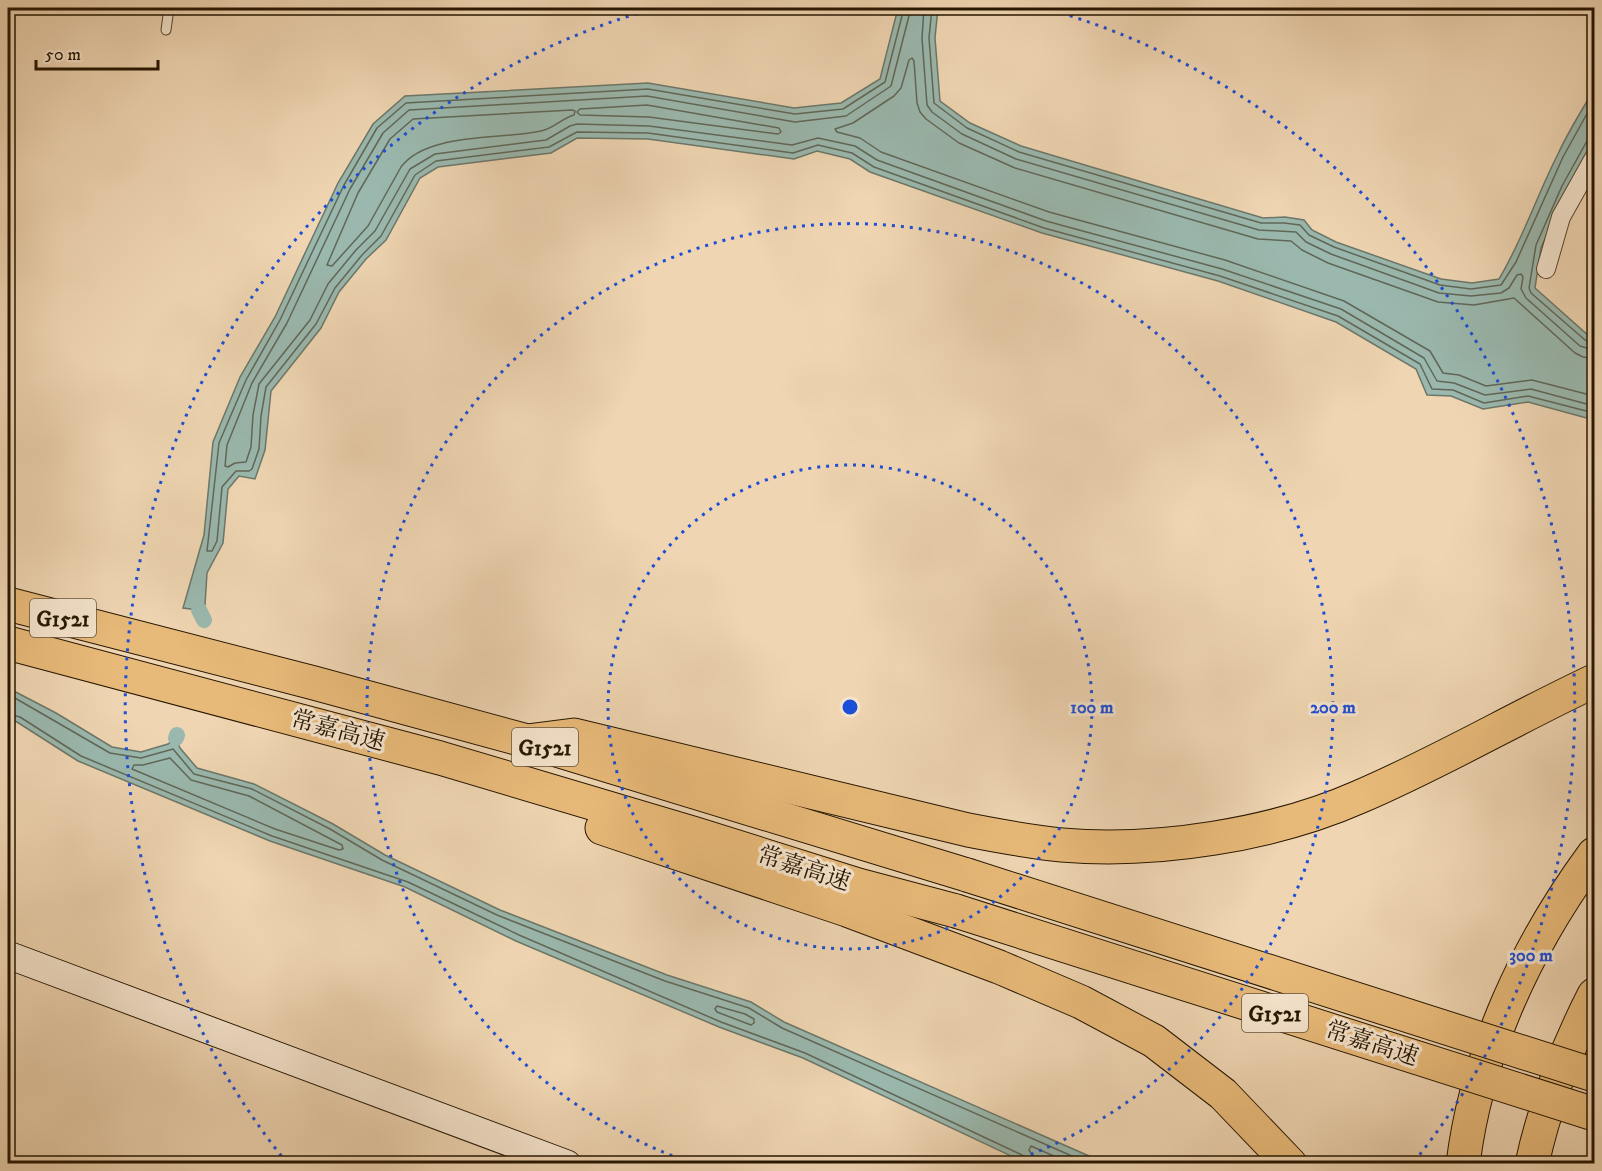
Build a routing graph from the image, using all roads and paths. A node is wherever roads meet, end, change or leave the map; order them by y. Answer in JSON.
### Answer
{"nodes":[{"id":1,"x":170,"y":8,"type":"edge"},
{"id":2,"x":166,"y":30,"type":"dead end"},
{"id":3,"x":1594,"y":158,"type":"edge"},
{"id":4,"x":1546,"y":269,"type":"dead end"},
{"id":5,"x":8,"y":604,"type":"edge"},
{"id":6,"x":8,"y":643,"type":"edge"},
{"id":7,"x":1594,"y":681,"type":"edge"},
{"id":8,"x":528,"y":741,"type":"junction"},
{"id":9,"x":440,"y":758,"type":"junction"},
{"id":10,"x":1594,"y":854,"type":"edge"},
{"id":11,"x":8,"y":955,"type":"edge"},
{"id":12,"x":1594,"y":995,"type":"edge"},
{"id":13,"x":1594,"y":1075,"type":"edge"},
{"id":14,"x":1594,"y":1114,"type":"edge"},
{"id":15,"x":567,"y":1164,"type":"edge"},
{"id":16,"x":1290,"y":1164,"type":"edge"},
{"id":17,"x":1463,"y":1164,"type":"edge"},
{"id":18,"x":1532,"y":1164,"type":"edge"}],
"edges":[{"from":1,"to":2,"type":"lane"},
{"from":3,"to":4,"type":"street"},
{"from":5,"to":8,"type":"highway","name":"常嘉高速","number":"G1521"},
{"from":6,"to":9,"type":"highway","name":"常嘉高速","number":"G1521"},
{"from":7,"to":8,"type":"highway"},
{"from":8,"to":13,"type":"highway","name":"常嘉高速","number":"G1521","bridge":true},
{"from":9,"to":14,"type":"highway","name":"常嘉高速","number":"G1521","bridge":true},
{"from":9,"to":16,"type":"highway"},
{"from":10,"to":17,"type":"highway"},
{"from":11,"to":15,"type":"street"},
{"from":12,"to":18,"type":"highway"}]}
